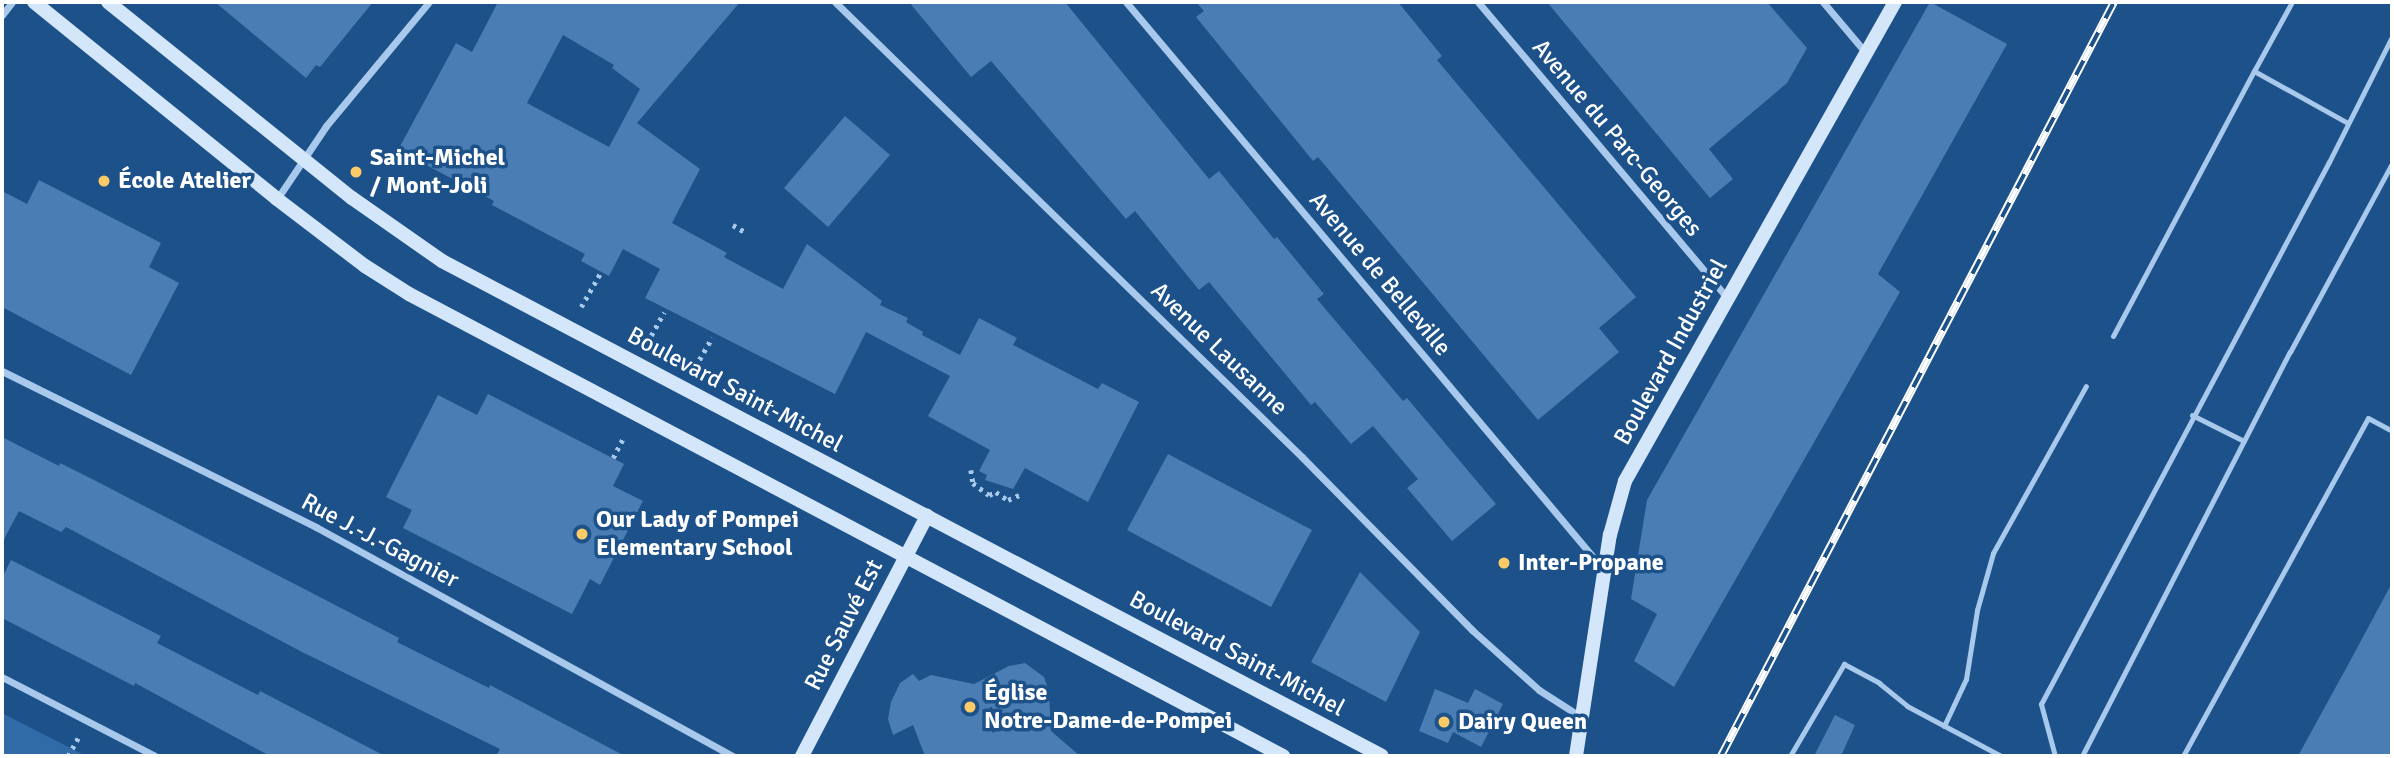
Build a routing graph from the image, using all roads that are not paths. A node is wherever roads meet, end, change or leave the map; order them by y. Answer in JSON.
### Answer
{"nodes":[{"id":1,"x":12,"y":2,"type":"edge"},
{"id":2,"x":34,"y":2,"type":"edge"},
{"id":3,"x":108,"y":2,"type":"edge"},
{"id":4,"x":429,"y":2,"type":"edge"},
{"id":5,"x":835,"y":2,"type":"edge"},
{"id":6,"x":1126,"y":2,"type":"edge"},
{"id":7,"x":1478,"y":2,"type":"edge"},
{"id":8,"x":1823,"y":2,"type":"edge"},
{"id":9,"x":1895,"y":2,"type":"edge"},
{"id":10,"x":2291,"y":2,"type":"edge"},
{"id":11,"x":2,"y":15,"type":"edge"},
{"id":12,"x":2392,"y":37,"type":"edge"},
{"id":13,"x":1866,"y":54,"type":"junction"},
{"id":14,"x":2254,"y":71,"type":"junction"},
{"id":15,"x":2348,"y":123,"type":"junction"},
{"id":16,"x":303,"y":160,"type":"junction"},
{"id":17,"x":2392,"y":163,"type":"edge"},
{"id":18,"x":278,"y":199,"type":"junction"},
{"id":19,"x":1727,"y":298,"type":"junction"},
{"id":20,"x":2113,"y":337,"type":"dead end"},
{"id":21,"x":2,"y":371,"type":"edge"},
{"id":22,"x":2086,"y":386,"type":"dead end"},
{"id":23,"x":2192,"y":415,"type":"junction"},
{"id":24,"x":2392,"y":431,"type":"edge"},
{"id":25,"x":2244,"y":441,"type":"junction"},
{"id":26,"x":927,"y":516,"type":"junction"},
{"id":27,"x":904,"y":558,"type":"junction"},
{"id":28,"x":1604,"y":570,"type":"junction"},
{"id":29,"x":2,"y":677,"type":"edge"},
{"id":30,"x":1581,"y":717,"type":"junction"},
{"id":31,"x":1944,"y":726,"type":"junction"},
{"id":32,"x":155,"y":756,"type":"edge"},
{"id":33,"x":733,"y":756,"type":"edge"},
{"id":34,"x":802,"y":756,"type":"edge"},
{"id":35,"x":1283,"y":756,"type":"edge"},
{"id":36,"x":1382,"y":756,"type":"edge"},
{"id":37,"x":1576,"y":756,"type":"edge"},
{"id":38,"x":1790,"y":756,"type":"edge"},
{"id":39,"x":2001,"y":756,"type":"edge"},
{"id":40,"x":2055,"y":756,"type":"edge"},
{"id":41,"x":2082,"y":756,"type":"edge"},
{"id":42,"x":2183,"y":756,"type":"edge"}],
"edges":[{"from":1,"to":11,"type":"street"},
{"from":2,"to":18,"type":"main road"},
{"from":3,"to":16,"type":"main road","name":"Boulevard Saint-Michel"},
{"from":4,"to":16,"type":"street"},
{"from":5,"to":30,"type":"street","name":"Avenue Lausanne"},
{"from":6,"to":28,"type":"street","name":"Avenue de Belleville"},
{"from":7,"to":19,"type":"street","name":"Avenue du Parc-Georges"},
{"from":8,"to":13,"type":"street"},
{"from":9,"to":13,"type":"main road","name":"Boulevard Industriel"},
{"from":10,"to":14,"type":"lane"},
{"from":12,"to":15,"type":"lane"},
{"from":13,"to":19,"type":"main road","name":"Boulevard Industriel"},
{"from":14,"to":15,"type":"lane"},
{"from":14,"to":20,"type":"lane"},
{"from":15,"to":23,"type":"lane"},
{"from":16,"to":18,"type":"street"},
{"from":16,"to":26,"type":"main road","name":"Boulevard Saint-Michel"},
{"from":17,"to":25,"type":"lane"},
{"from":18,"to":27,"type":"main road"},
{"from":19,"to":28,"type":"main road","name":"Boulevard Industriel"},
{"from":21,"to":33,"type":"street","name":"Rue J.-J.-Gagnier"},
{"from":22,"to":31,"type":"lane"},
{"from":23,"to":25,"type":"lane"},
{"from":23,"to":40,"type":"lane"},
{"from":24,"to":42,"type":"lane"},
{"from":25,"to":41,"type":"lane"},
{"from":26,"to":27,"type":"main road","name":"Rue Sauvé Est"},
{"from":26,"to":36,"type":"main road","name":"Boulevard Saint-Michel"},
{"from":27,"to":34,"type":"main road","name":"Rue Sauvé Est"},
{"from":27,"to":35,"type":"main road"},
{"from":28,"to":30,"type":"main road","name":"Boulevard Industriel"},
{"from":29,"to":32,"type":"street"},
{"from":30,"to":37,"type":"main road","name":"Boulevard Industriel"},
{"from":31,"to":38,"type":"lane"},
{"from":31,"to":39,"type":"lane"}]}
